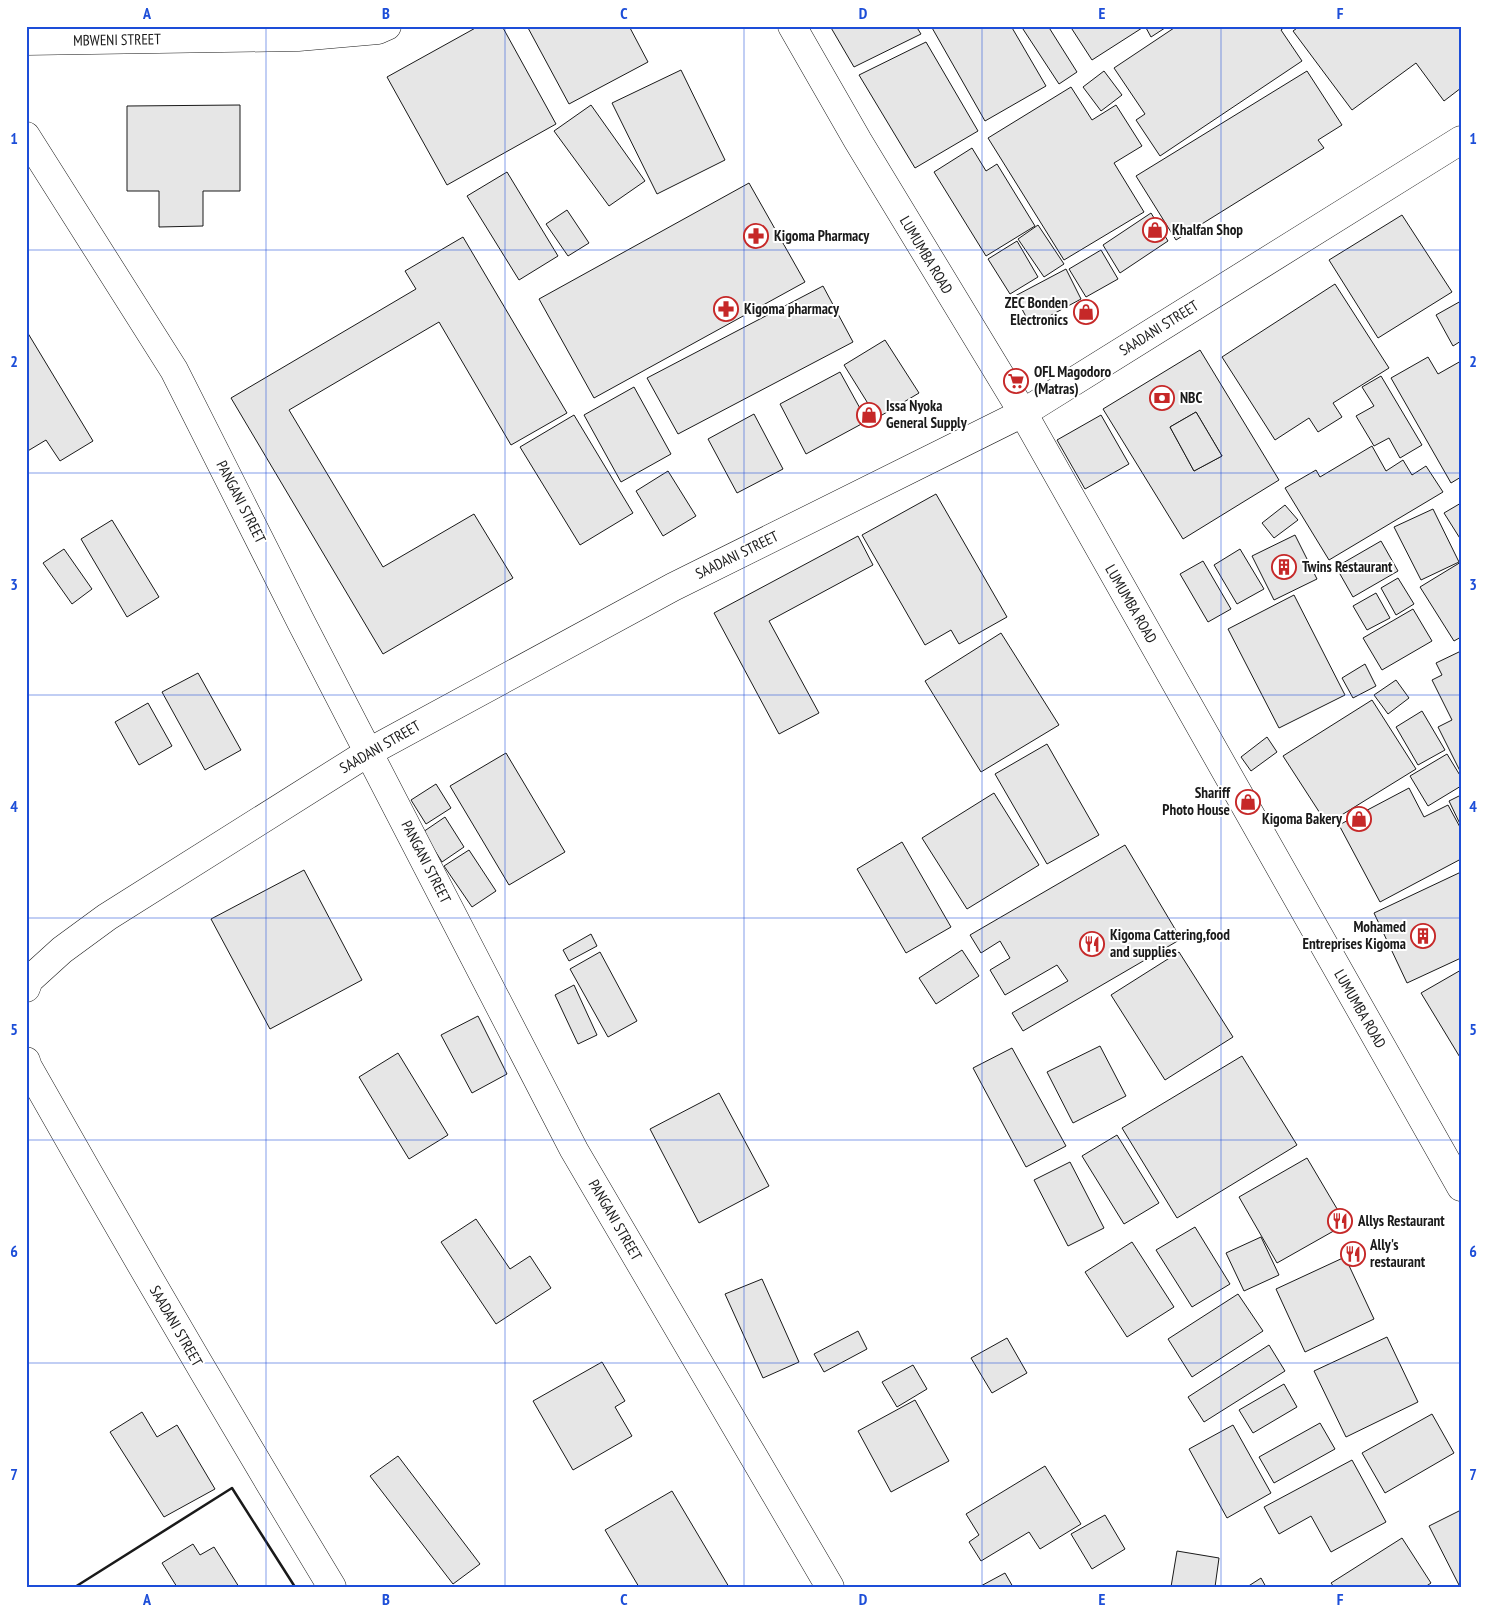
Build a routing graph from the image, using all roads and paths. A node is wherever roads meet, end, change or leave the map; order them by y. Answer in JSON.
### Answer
{"nodes":[{"id":1,"x":387,"y":26,"type":"edge"},
{"id":2,"x":792,"y":26,"type":"edge"},
{"id":3,"x":26,"y":41,"type":"edge"},
{"id":4,"x":26,"y":136,"type":"edge"},
{"id":5,"x":1461,"y":140,"type":"edge"},
{"id":6,"x":1022,"y":413,"type":"junction"},
{"id":7,"x":369,"y":752,"type":"junction"},
{"id":8,"x":107,"y":917,"type":"junction"},
{"id":9,"x":26,"y":956,"type":"edge"},
{"id":10,"x":26,"y":988,"type":"edge"},
{"id":11,"x":26,"y":1061,"type":"edge"},
{"id":12,"x":1461,"y":1187,"type":"edge"},
{"id":13,"x":332,"y":1587,"type":"edge"},
{"id":14,"x":830,"y":1587,"type":"edge"}],
"edges":[{"from":1,"to":3,"type":"street","name":"MBWENI STREET"},
{"from":2,"to":6,"type":"street","name":"LUMUMBA ROAD"},
{"from":4,"to":7,"type":"street","name":"PANGANI STREET"},
{"from":5,"to":6,"type":"street","name":"SAADANI STREET"},
{"from":6,"to":7,"type":"street","name":"SAADANI STREET"},
{"from":6,"to":12,"type":"street","name":"LUMUMBA ROAD"},
{"from":7,"to":8,"type":"street","name":"SAADANI STREET"},
{"from":7,"to":14,"type":"street","name":"PANGANI STREET"},
{"from":8,"to":9,"type":"street"},
{"from":8,"to":10,"type":"street","name":"SAADANI STREET"},
{"from":11,"to":13,"type":"street","name":"SAADANI STREET"}]}
